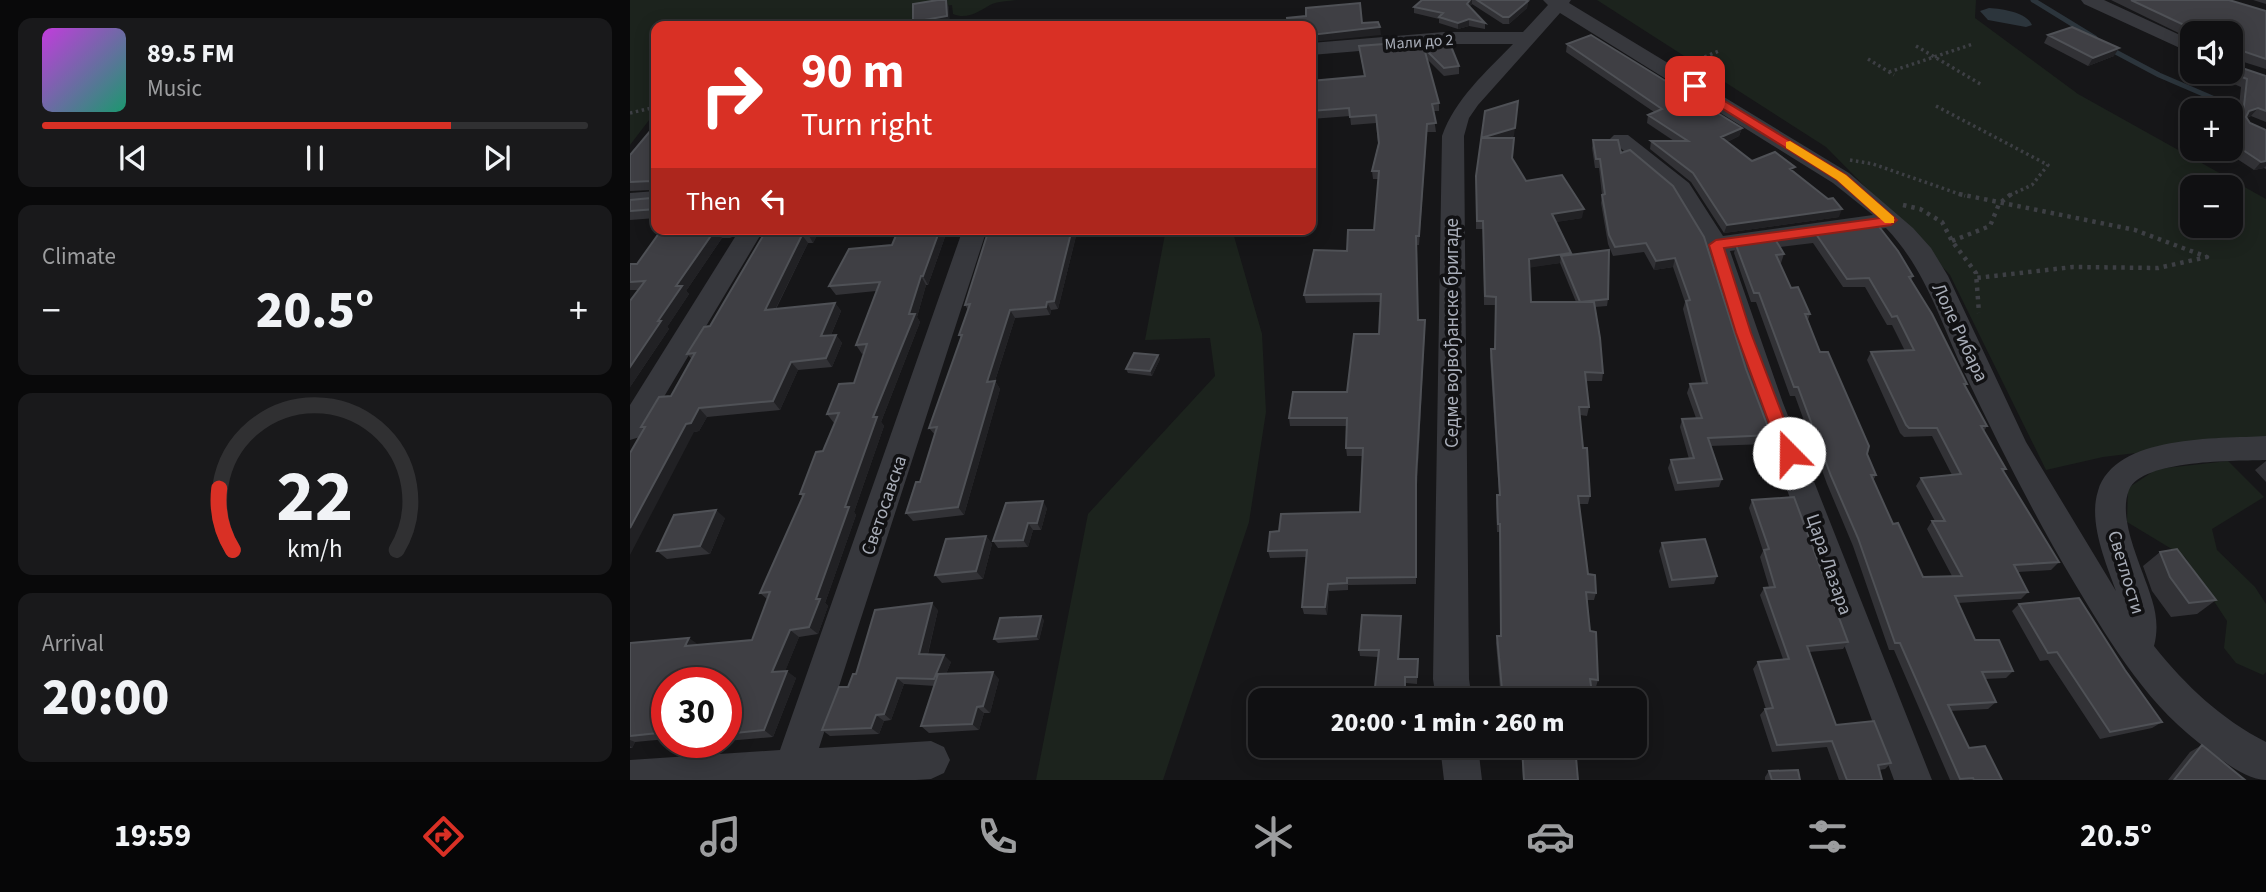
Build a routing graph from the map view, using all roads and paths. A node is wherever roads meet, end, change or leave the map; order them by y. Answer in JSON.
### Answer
{"nodes":[{"id":1,"x":2090,"y":0,"type":"edge"},
{"id":2,"x":1558,"y":1,"type":"edge"},
{"id":3,"x":1601,"y":29,"type":"junction"},
{"id":4,"x":1530,"y":35,"type":"junction"},
{"id":5,"x":2180,"y":42,"type":"edge"},
{"id":6,"x":1973,"y":44,"type":"dead end"},
{"id":7,"x":1916,"y":46,"type":"dead end"},
{"id":8,"x":1316,"y":49,"type":"edge"},
{"id":9,"x":1721,"y":50,"type":"dead end"},
{"id":10,"x":1934,"y":57,"type":"junction"},
{"id":11,"x":1868,"y":59,"type":"dead end"},
{"id":12,"x":1672,"y":72,"type":"junction"},
{"id":13,"x":1889,"y":72,"type":"junction"},
{"id":14,"x":1894,"y":75,"type":"dead end"},
{"id":15,"x":1982,"y":85,"type":"dead end"},
{"id":16,"x":1936,"y":106,"type":"dead end"},
{"id":17,"x":651,"y":108,"type":"edge"},
{"id":18,"x":630,"y":113,"type":"edge"},
{"id":19,"x":1621,"y":139,"type":"edge"},
{"id":20,"x":1848,"y":160,"type":"dead end"},
{"id":21,"x":651,"y":198,"type":"edge"},
{"id":22,"x":630,"y":200,"type":"edge"},
{"id":23,"x":1999,"y":204,"type":"junction"},
{"id":24,"x":1891,"y":220,"type":"junction"},
{"id":25,"x":748,"y":235,"type":"edge"},
{"id":26,"x":973,"y":235,"type":"edge"},
{"id":27,"x":1952,"y":242,"type":"dead end"},
{"id":28,"x":1716,"y":245,"type":"junction"},
{"id":29,"x":1976,"y":278,"type":"dead end"},
{"id":30,"x":630,"y":429,"type":"edge"},
{"id":31,"x":2266,"y":448,"type":"edge"},
{"id":32,"x":2135,"y":652,"type":"junction"},
{"id":33,"x":1452,"y":688,"type":"edge"},
{"id":34,"x":1460,"y":758,"type":"edge"},
{"id":35,"x":931,"y":760,"type":"dead end"},
{"id":36,"x":2265,"y":764,"type":"edge"},
{"id":37,"x":791,"y":775,"type":"edge"},
{"id":38,"x":630,"y":779,"type":"edge"},
{"id":39,"x":1463,"y":780,"type":"edge"},
{"id":40,"x":1913,"y":780,"type":"edge"}],
"edges":[{"from":1,"to":5,"type":"street"},
{"from":2,"to":3,"type":"street","name":"Лоле Рибара"},
{"from":2,"to":4,"type":"street","name":"Седме војвођанске бригаде"},
{"from":3,"to":4,"type":"street","name":"Мали до 2"},
{"from":3,"to":12,"type":"street","name":"Лоле Рибара"},
{"from":4,"to":8,"type":"street","name":"Мали до 2"},
{"from":4,"to":33,"type":"street","name":"Седме војвођанске бригаде"},
{"from":6,"to":10,"type":"path"},
{"from":7,"to":10,"type":"path"},
{"from":9,"to":12,"type":"path"},
{"from":10,"to":13,"type":"path"},
{"from":10,"to":15,"type":"path"},
{"from":11,"to":13,"type":"path"},
{"from":12,"to":24,"type":"street","name":"Лоле Рибара"},
{"from":13,"to":14,"type":"path"},
{"from":16,"to":23,"type":"path"},
{"from":17,"to":18,"type":"path"},
{"from":19,"to":28,"type":"street","name":"Цара Лазара"},
{"from":20,"to":23,"type":"path"},
{"from":21,"to":22,"type":"street"},
{"from":23,"to":27,"type":"path"},
{"from":23,"to":29,"type":"path"},
{"from":24,"to":28,"type":"street"},
{"from":24,"to":32,"type":"street","name":"Лоле Рибара"},
{"from":25,"to":30,"type":"street"},
{"from":26,"to":37,"type":"street","name":"Светосавска"},
{"from":28,"to":40,"type":"street","name":"Цара Лазара"},
{"from":31,"to":32,"type":"street","name":"Светлости"},
{"from":32,"to":36,"type":"street","name":"Лоле Рибара"},
{"from":34,"to":39,"type":"street"},
{"from":35,"to":37,"type":"street"},
{"from":37,"to":38,"type":"street"}]}
